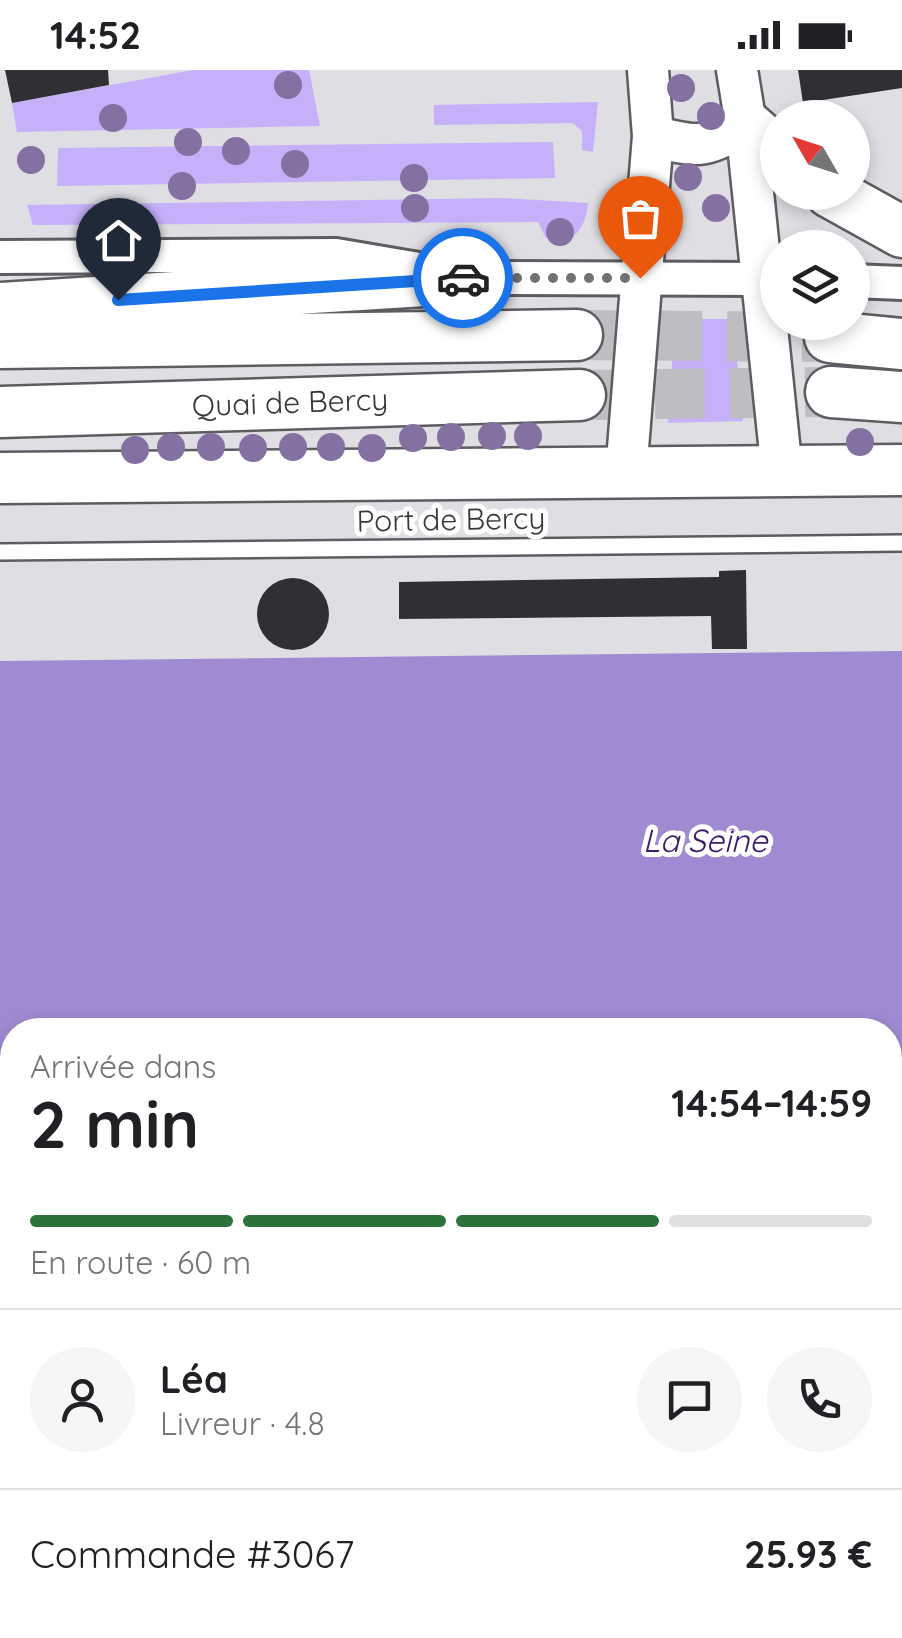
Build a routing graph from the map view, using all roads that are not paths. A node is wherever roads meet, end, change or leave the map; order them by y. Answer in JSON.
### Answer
{"nodes":[{"id":1,"x":648,"y":70,"type":"edge"},
{"id":2,"x":736,"y":70,"type":"edge"},
{"id":3,"x":760,"y":134,"type":"edge"},
{"id":4,"x":654,"y":136,"type":"junction"},
{"id":5,"x":760,"y":139,"type":"edge"},
{"id":6,"x":862,"y":210,"type":"edge"},
{"id":7,"x":902,"y":232,"type":"edge"},
{"id":8,"x":0,"y":256,"type":"edge"},
{"id":9,"x":470,"y":278,"type":"junction"},
{"id":10,"x":640,"y":278,"type":"junction"},
{"id":11,"x":760,"y":279,"type":"edge"},
{"id":12,"x":870,"y":282,"type":"edge"},
{"id":13,"x":902,"y":283,"type":"edge"},
{"id":14,"x":0,"y":308,"type":"edge"},
{"id":15,"x":577,"y":335,"type":"tunnel mouth"},
{"id":16,"x":774,"y":340,"type":"edge"},
{"id":17,"x":861,"y":340,"type":"tunnel mouth"},
{"id":18,"x":0,"y":343,"type":"edge"},
{"id":19,"x":902,"y":344,"type":"edge"},
{"id":20,"x":832,"y":392,"type":"tunnel mouth"},
{"id":21,"x":580,"y":395,"type":"tunnel mouth"},
{"id":22,"x":902,"y":398,"type":"edge"},
{"id":23,"x":0,"y":412,"type":"edge"},
{"id":24,"x":902,"y":470,"type":"edge"},
{"id":25,"x":782,"y":472,"type":"junction"},
{"id":26,"x":626,"y":473,"type":"junction"},
{"id":27,"x":0,"y":478,"type":"edge"},
{"id":28,"x":902,"y":543,"type":"edge"},
{"id":29,"x":0,"y":552,"type":"edge"}],
"edges":[{"from":1,"to":4,"type":"street"},
{"from":2,"to":3,"type":"street"},
{"from":4,"to":5,"type":"street"},
{"from":4,"to":10,"type":"street"},
{"from":6,"to":7,"type":"main road"},
{"from":8,"to":9,"type":"street"},
{"from":9,"to":10,"type":"street"},
{"from":9,"to":14,"type":"main road"},
{"from":10,"to":11,"type":"street"},
{"from":10,"to":26,"type":"street"},
{"from":12,"to":13,"type":"street"},
{"from":15,"to":18,"type":"main road","name":"Quai de Bercy"},
{"from":16,"to":25,"type":"street"},
{"from":17,"to":19,"type":"main road"},
{"from":20,"to":22,"type":"main road"},
{"from":21,"to":23,"type":"main road","name":"Quai de Bercy"},
{"from":24,"to":25,"type":"main road"},
{"from":25,"to":26,"type":"main road"},
{"from":26,"to":27,"type":"main road"},
{"from":28,"to":29,"type":"lane","name":"Port de Bercy"}]}
